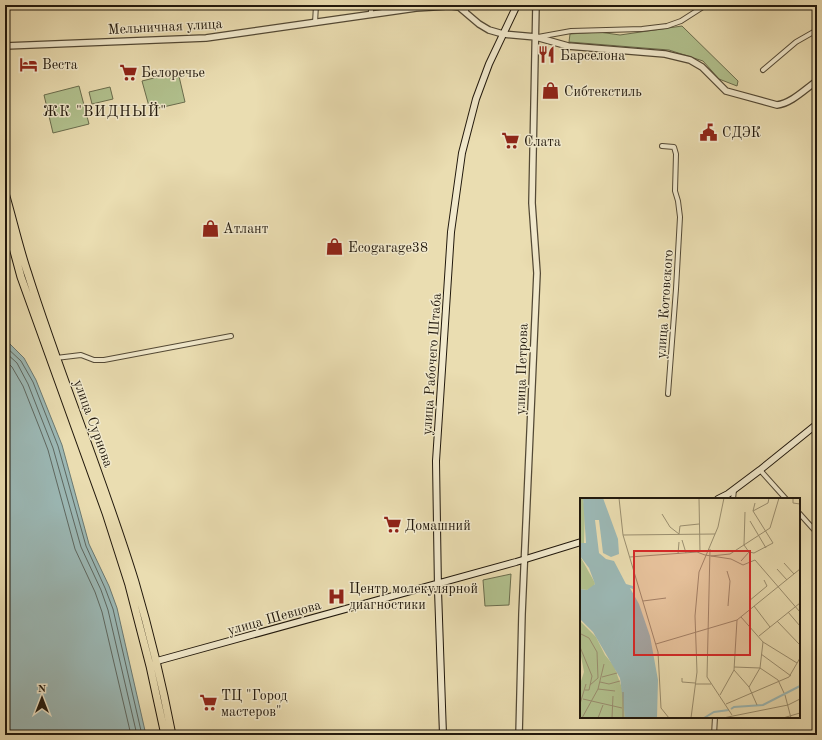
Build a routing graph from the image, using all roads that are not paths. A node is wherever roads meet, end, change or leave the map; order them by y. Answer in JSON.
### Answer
{"nodes":[{"id":1,"x":316,"y":5,"type":"edge"},
{"id":2,"x":371,"y":5,"type":"edge"},
{"id":3,"x":466,"y":5,"type":"edge"},
{"id":4,"x":517,"y":5,"type":"edge"},
{"id":5,"x":536,"y":5,"type":"edge"},
{"id":6,"x":706,"y":5,"type":"edge"},
{"id":7,"x":466,"y":12,"type":"junction"},
{"id":8,"x":371,"y":15,"type":"junction"},
{"id":9,"x":315,"y":23,"type":"junction"},
{"id":10,"x":817,"y":30,"type":"edge"},
{"id":11,"x":503,"y":34,"type":"junction"},
{"id":12,"x":536,"y":37,"type":"junction"},
{"id":13,"x":5,"y":46,"type":"edge"},
{"id":14,"x":763,"y":70,"type":"dead end"},
{"id":15,"x":817,"y":81,"type":"edge"},
{"id":16,"x":662,"y":146,"type":"dead end"},
{"id":17,"x":5,"y":193,"type":"edge"},
{"id":18,"x":5,"y":218,"type":"edge"},
{"id":19,"x":231,"y":336,"type":"dead end"},
{"id":20,"x":56,"y":358,"type":"junction"},
{"id":21,"x":668,"y":394,"type":"dead end"},
{"id":22,"x":817,"y":424,"type":"edge"},
{"id":23,"x":760,"y":470,"type":"junction"},
{"id":24,"x":734,"y":490,"type":"junction"},
{"id":25,"x":720,"y":498,"type":"edge"},
{"id":26,"x":733,"y":498,"type":"edge"},
{"id":27,"x":785,"y":498,"type":"edge"},
{"id":28,"x":800,"y":514,"type":"edge"},
{"id":29,"x":817,"y":533,"type":"edge"},
{"id":30,"x":580,"y":542,"type":"edge"},
{"id":31,"x":525,"y":560,"type":"junction"},
{"id":32,"x":438,"y":583,"type":"junction"},
{"id":33,"x":157,"y":661,"type":"junction"},
{"id":34,"x":716,"y":718,"type":"edge"},
{"id":35,"x":165,"y":735,"type":"edge"},
{"id":36,"x":172,"y":735,"type":"edge"},
{"id":37,"x":443,"y":735,"type":"edge"},
{"id":38,"x":519,"y":735,"type":"edge"},
{"id":39,"x":714,"y":735,"type":"edge"}],
"edges":[{"from":1,"to":9,"type":"street"},
{"from":2,"to":8,"type":"street"},
{"from":3,"to":7,"type":"street"},
{"from":4,"to":11,"type":"main road","name":"улица Рабочего Штаба"},
{"from":5,"to":12,"type":"street","name":"улица Петрова"},
{"from":6,"to":12,"type":"street"},
{"from":7,"to":8,"type":"street","name":"Мельничная улица"},
{"from":7,"to":11,"type":"street"},
{"from":8,"to":9,"type":"street","name":"Мельничная улица"},
{"from":9,"to":13,"type":"street","name":"Мельничная улица"},
{"from":10,"to":14,"type":"street"},
{"from":11,"to":12,"type":"street"},
{"from":11,"to":32,"type":"main road","name":"улица Рабочего Штаба"},
{"from":12,"to":15,"type":"street"},
{"from":12,"to":31,"type":"street","name":"улица Петрова"},
{"from":16,"to":21,"type":"street","name":"улица Котовского"},
{"from":17,"to":20,"type":"main road","name":"улица Сурнова"},
{"from":18,"to":35,"type":"main road","name":"улица Сурнова"},
{"from":19,"to":20,"type":"street"},
{"from":20,"to":33,"type":"main road","name":"улица Сурнова"},
{"from":22,"to":23,"type":"main road"},
{"from":23,"to":24,"type":"main road"},
{"from":23,"to":27,"type":"street"},
{"from":24,"to":25,"type":"main road"},
{"from":24,"to":26,"type":"street"},
{"from":28,"to":29,"type":"street"},
{"from":30,"to":31,"type":"main road","name":"улица Шевцова"},
{"from":31,"to":32,"type":"main road","name":"улица Шевцова"},
{"from":31,"to":38,"type":"street","name":"улица Петрова"},
{"from":32,"to":33,"type":"main road","name":"улица Шевцова"},
{"from":32,"to":37,"type":"main road","name":"улица Рабочего Штаба"},
{"from":33,"to":36,"type":"main road","name":"улица Сурнова"},
{"from":34,"to":39,"type":"street"}]}
